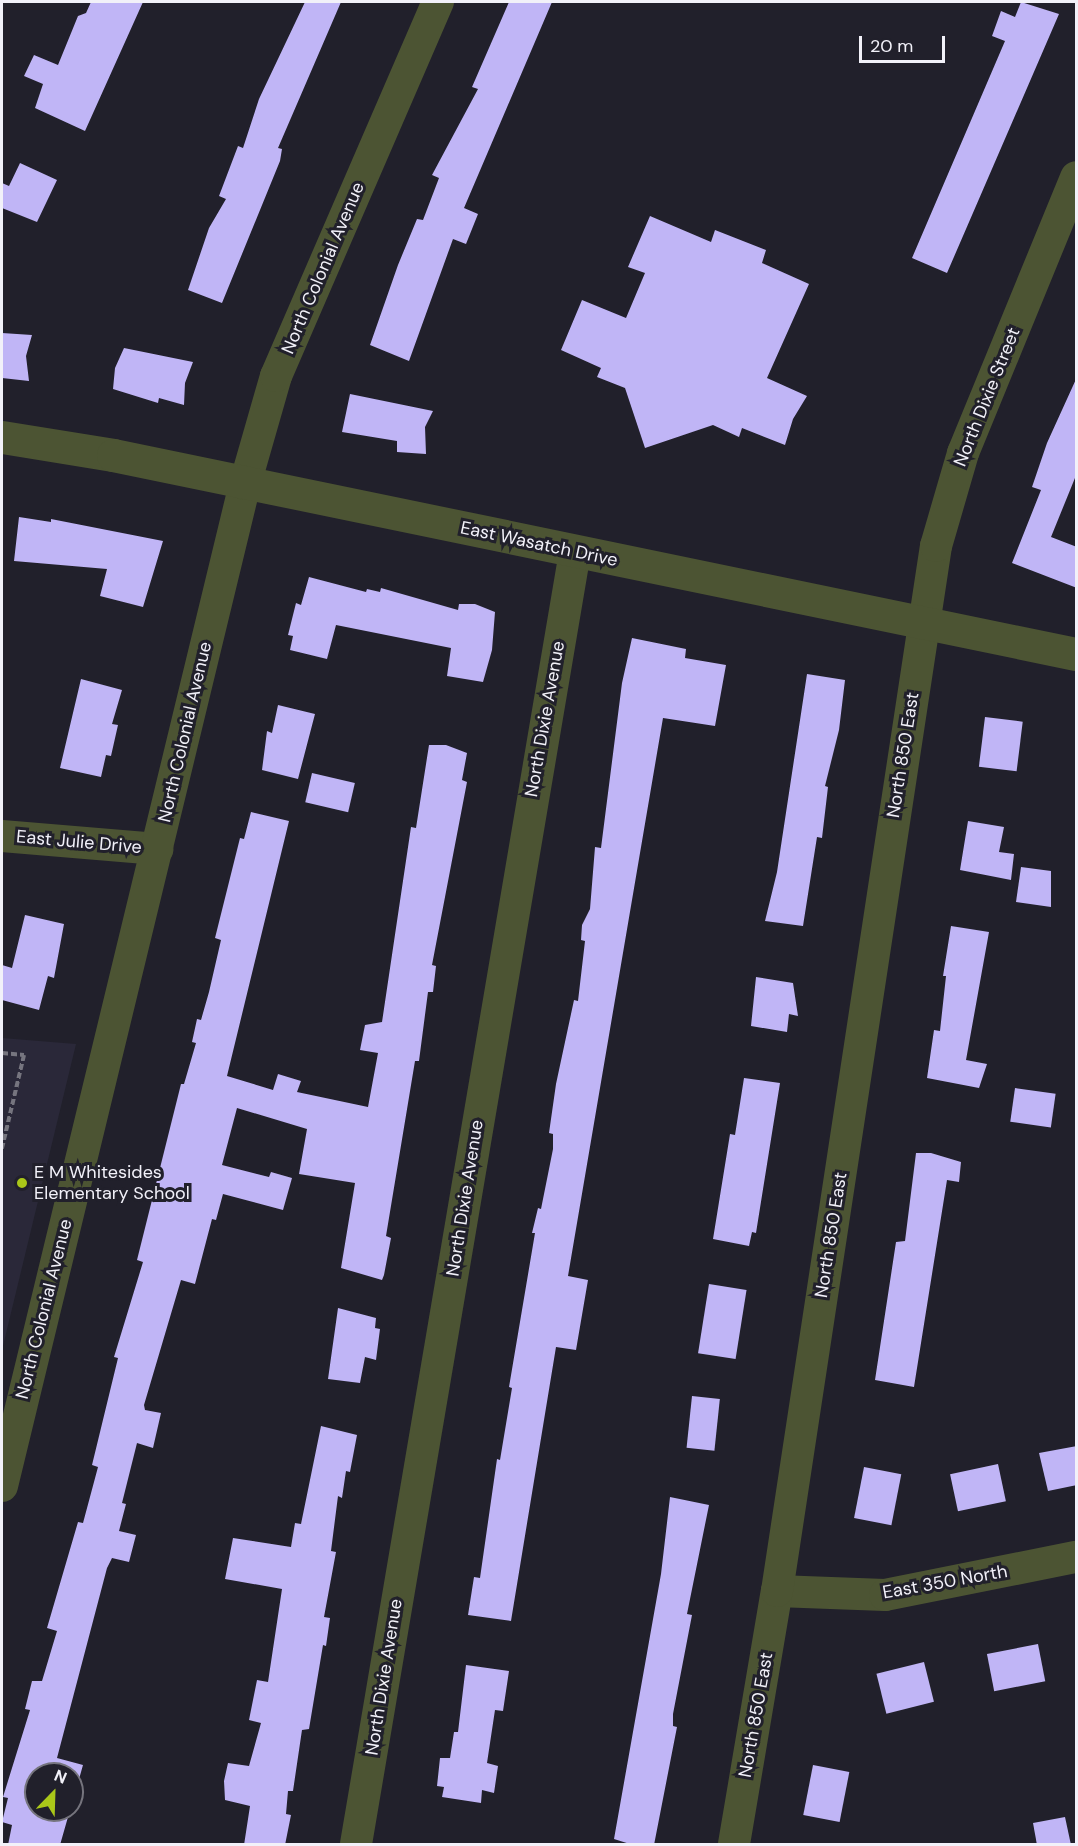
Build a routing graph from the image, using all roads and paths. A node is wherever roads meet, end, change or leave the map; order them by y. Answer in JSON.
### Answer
{"nodes":[{"id":1,"x":438,"y":2,"type":"edge"},
{"id":2,"x":1077,"y":177,"type":"edge"},
{"id":3,"x":2,"y":437,"type":"edge"},
{"id":4,"x":245,"y":484,"type":"junction"},
{"id":5,"x":575,"y":552,"type":"junction"},
{"id":6,"x":922,"y":625,"type":"junction"},
{"id":7,"x":1077,"y":654,"type":"edge"},
{"id":8,"x":2,"y":836,"type":"edge"},
{"id":9,"x":157,"y":849,"type":"junction"},
{"id":10,"x":2,"y":1053,"type":"edge"},
{"id":11,"x":2,"y":1148,"type":"edge"},
{"id":12,"x":2,"y":1486,"type":"edge"},
{"id":13,"x":1077,"y":1557,"type":"edge"},
{"id":14,"x":777,"y":1592,"type":"junction"},
{"id":15,"x":356,"y":1845,"type":"edge"},
{"id":16,"x":734,"y":1845,"type":"edge"}],
"edges":[{"from":1,"to":4,"type":"street","name":"North Colonial Avenue"},
{"from":2,"to":6,"type":"street","name":"North Dixie Street"},
{"from":3,"to":4,"type":"street","name":"East Wasatch Drive"},
{"from":4,"to":5,"type":"street","name":"East Wasatch Drive"},
{"from":4,"to":9,"type":"street","name":"North Colonial Avenue"},
{"from":5,"to":6,"type":"street","name":"East Wasatch Drive"},
{"from":5,"to":15,"type":"street","name":"North Dixie Avenue"},
{"from":6,"to":7,"type":"street","name":"East Wasatch Drive"},
{"from":6,"to":14,"type":"street","name":"North 850 East"},
{"from":8,"to":9,"type":"street","name":"East Julie Drive"},
{"from":9,"to":12,"type":"street","name":"North Colonial Avenue"},
{"from":10,"to":11,"type":"path"},
{"from":13,"to":14,"type":"street","name":"East 350 North"},
{"from":14,"to":16,"type":"street","name":"North 850 East"}]}
